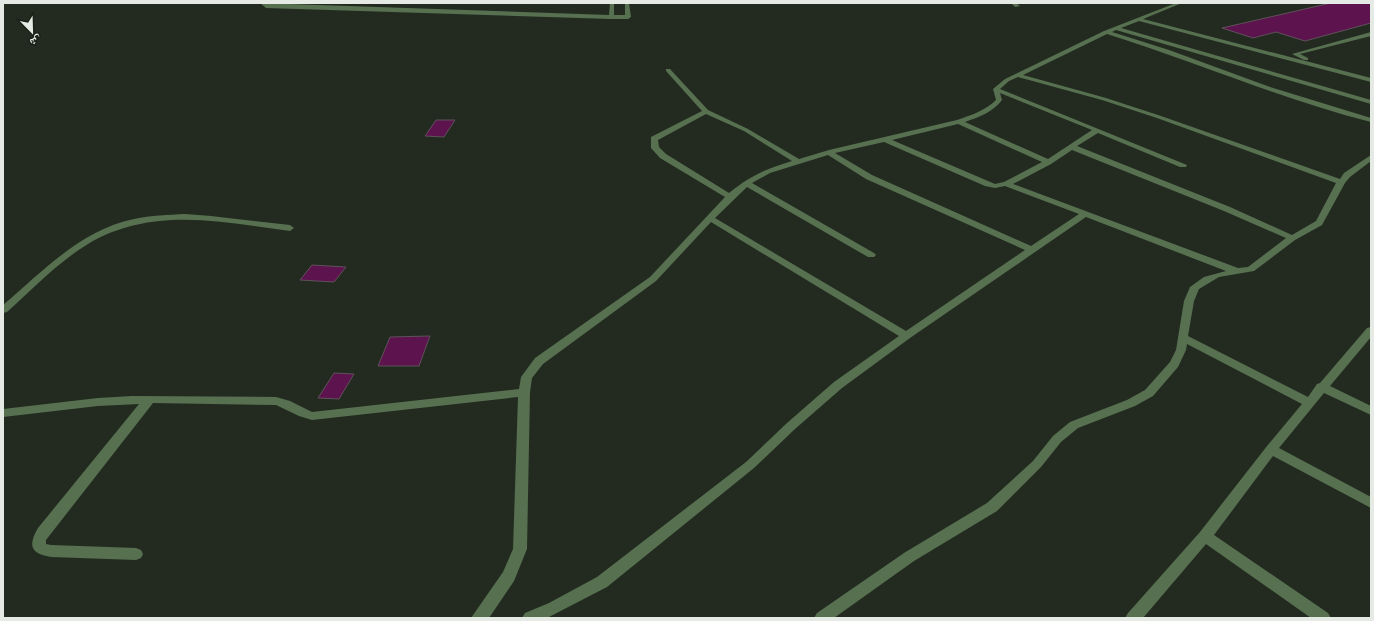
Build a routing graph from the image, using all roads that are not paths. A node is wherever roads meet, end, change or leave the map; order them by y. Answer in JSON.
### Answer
{"nodes":[{"id":1,"x":262,"y":3,"type":"edge"},
{"id":2,"x":612,"y":3,"type":"edge"},
{"id":3,"x":627,"y":3,"type":"edge"},
{"id":4,"x":1180,"y":3,"type":"edge"},
{"id":5,"x":418,"y":4,"type":"dead end"},
{"id":6,"x":434,"y":6,"type":"dead end"},
{"id":7,"x":383,"y":10,"type":"junction"},
{"id":8,"x":451,"y":11,"type":"junction"},
{"id":9,"x":611,"y":17,"type":"junction"},
{"id":10,"x":1137,"y":19,"type":"junction"},
{"id":11,"x":1116,"y":28,"type":"junction"},
{"id":12,"x":1106,"y":32,"type":"junction"},
{"id":13,"x":1370,"y":35,"type":"edge"},
{"id":14,"x":668,"y":70,"type":"dead end"},
{"id":15,"x":1017,"y":76,"type":"junction"},
{"id":16,"x":1371,"y":76,"type":"edge"},
{"id":17,"x":1371,"y":80,"type":"edge"},
{"id":18,"x":996,"y":89,"type":"junction"},
{"id":19,"x":1371,"y":102,"type":"edge"},
{"id":20,"x":706,"y":111,"type":"junction"},
{"id":21,"x":1371,"y":120,"type":"edge"},
{"id":22,"x":959,"y":122,"type":"junction"},
{"id":23,"x":1097,"y":130,"type":"junction"},
{"id":24,"x":884,"y":139,"type":"junction"},
{"id":25,"x":1072,"y":147,"type":"junction"},
{"id":26,"x":829,"y":152,"type":"junction"},
{"id":27,"x":1371,"y":157,"type":"edge"},
{"id":28,"x":798,"y":161,"type":"junction"},
{"id":29,"x":1048,"y":162,"type":"junction"},
{"id":30,"x":1183,"y":165,"type":"dead end"},
{"id":31,"x":1341,"y":182,"type":"junction"},
{"id":32,"x":746,"y":183,"type":"junction"},
{"id":33,"x":1006,"y":184,"type":"junction"},
{"id":34,"x":730,"y":196,"type":"junction"},
{"id":35,"x":1085,"y":214,"type":"junction"},
{"id":36,"x":710,"y":218,"type":"junction"},
{"id":37,"x":290,"y":228,"type":"dead end"},
{"id":38,"x":1292,"y":238,"type":"junction"},
{"id":39,"x":1032,"y":250,"type":"junction"},
{"id":40,"x":871,"y":255,"type":"dead end"},
{"id":41,"x":1239,"y":272,"type":"junction"},
{"id":42,"x":3,"y":310,"type":"edge"},
{"id":43,"x":906,"y":336,"type":"junction"},
{"id":44,"x":1183,"y":338,"type":"junction"},
{"id":45,"x":1368,"y":338,"type":"edge"},
{"id":46,"x":1321,"y":387,"type":"junction"},
{"id":47,"x":524,"y":392,"type":"junction"},
{"id":48,"x":149,"y":400,"type":"junction"},
{"id":49,"x":1309,"y":402,"type":"junction"},
{"id":50,"x":1371,"y":411,"type":"edge"},
{"id":51,"x":3,"y":413,"type":"edge"},
{"id":52,"x":1271,"y":449,"type":"junction"},
{"id":53,"x":1371,"y":503,"type":"edge"},
{"id":54,"x":1205,"y":536,"type":"junction"},
{"id":55,"x":136,"y":554,"type":"dead end"},
{"id":56,"x":479,"y":618,"type":"edge"},
{"id":57,"x":530,"y":618,"type":"edge"},
{"id":58,"x":822,"y":618,"type":"edge"},
{"id":59,"x":1133,"y":618,"type":"edge"},
{"id":60,"x":1323,"y":618,"type":"edge"}],
"edges":[{"from":1,"to":7,"type":"street"},
{"from":2,"to":9,"type":"street"},
{"from":3,"to":9,"type":"street"},
{"from":4,"to":10,"type":"street"},
{"from":5,"to":7,"type":"street"},
{"from":6,"to":8,"type":"street"},
{"from":7,"to":8,"type":"street"},
{"from":8,"to":9,"type":"street"},
{"from":10,"to":11,"type":"street"},
{"from":10,"to":17,"type":"street"},
{"from":11,"to":12,"type":"street"},
{"from":11,"to":19,"type":"street"},
{"from":12,"to":15,"type":"street"},
{"from":12,"to":21,"type":"street"},
{"from":13,"to":16,"type":"street"},
{"from":14,"to":20,"type":"street"},
{"from":15,"to":18,"type":"street"},
{"from":15,"to":31,"type":"street"},
{"from":18,"to":22,"type":"street"},
{"from":18,"to":23,"type":"street"},
{"from":20,"to":28,"type":"street"},
{"from":20,"to":34,"type":"street"},
{"from":22,"to":24,"type":"street"},
{"from":22,"to":29,"type":"street"},
{"from":23,"to":25,"type":"street"},
{"from":23,"to":30,"type":"street"},
{"from":24,"to":26,"type":"street"},
{"from":24,"to":33,"type":"street"},
{"from":25,"to":29,"type":"street"},
{"from":25,"to":38,"type":"street"},
{"from":26,"to":28,"type":"street"},
{"from":26,"to":39,"type":"street"},
{"from":27,"to":31,"type":"street"},
{"from":28,"to":32,"type":"street"},
{"from":29,"to":33,"type":"street"},
{"from":31,"to":38,"type":"street"},
{"from":32,"to":34,"type":"street"},
{"from":32,"to":40,"type":"street"},
{"from":33,"to":35,"type":"street"},
{"from":34,"to":36,"type":"street"},
{"from":35,"to":39,"type":"street"},
{"from":35,"to":41,"type":"street"},
{"from":36,"to":43,"type":"street"},
{"from":36,"to":47,"type":"street"},
{"from":37,"to":42,"type":"street"},
{"from":38,"to":41,"type":"street"},
{"from":39,"to":43,"type":"street"},
{"from":41,"to":44,"type":"street"},
{"from":43,"to":57,"type":"street"},
{"from":44,"to":49,"type":"street"},
{"from":44,"to":58,"type":"street"},
{"from":45,"to":46,"type":"street"},
{"from":46,"to":49,"type":"street"},
{"from":46,"to":50,"type":"street"},
{"from":47,"to":48,"type":"street"},
{"from":47,"to":56,"type":"street"},
{"from":48,"to":51,"type":"street"},
{"from":48,"to":55,"type":"street"},
{"from":49,"to":52,"type":"street"},
{"from":52,"to":53,"type":"street"},
{"from":52,"to":54,"type":"street"},
{"from":54,"to":59,"type":"street"},
{"from":54,"to":60,"type":"street"}]}
